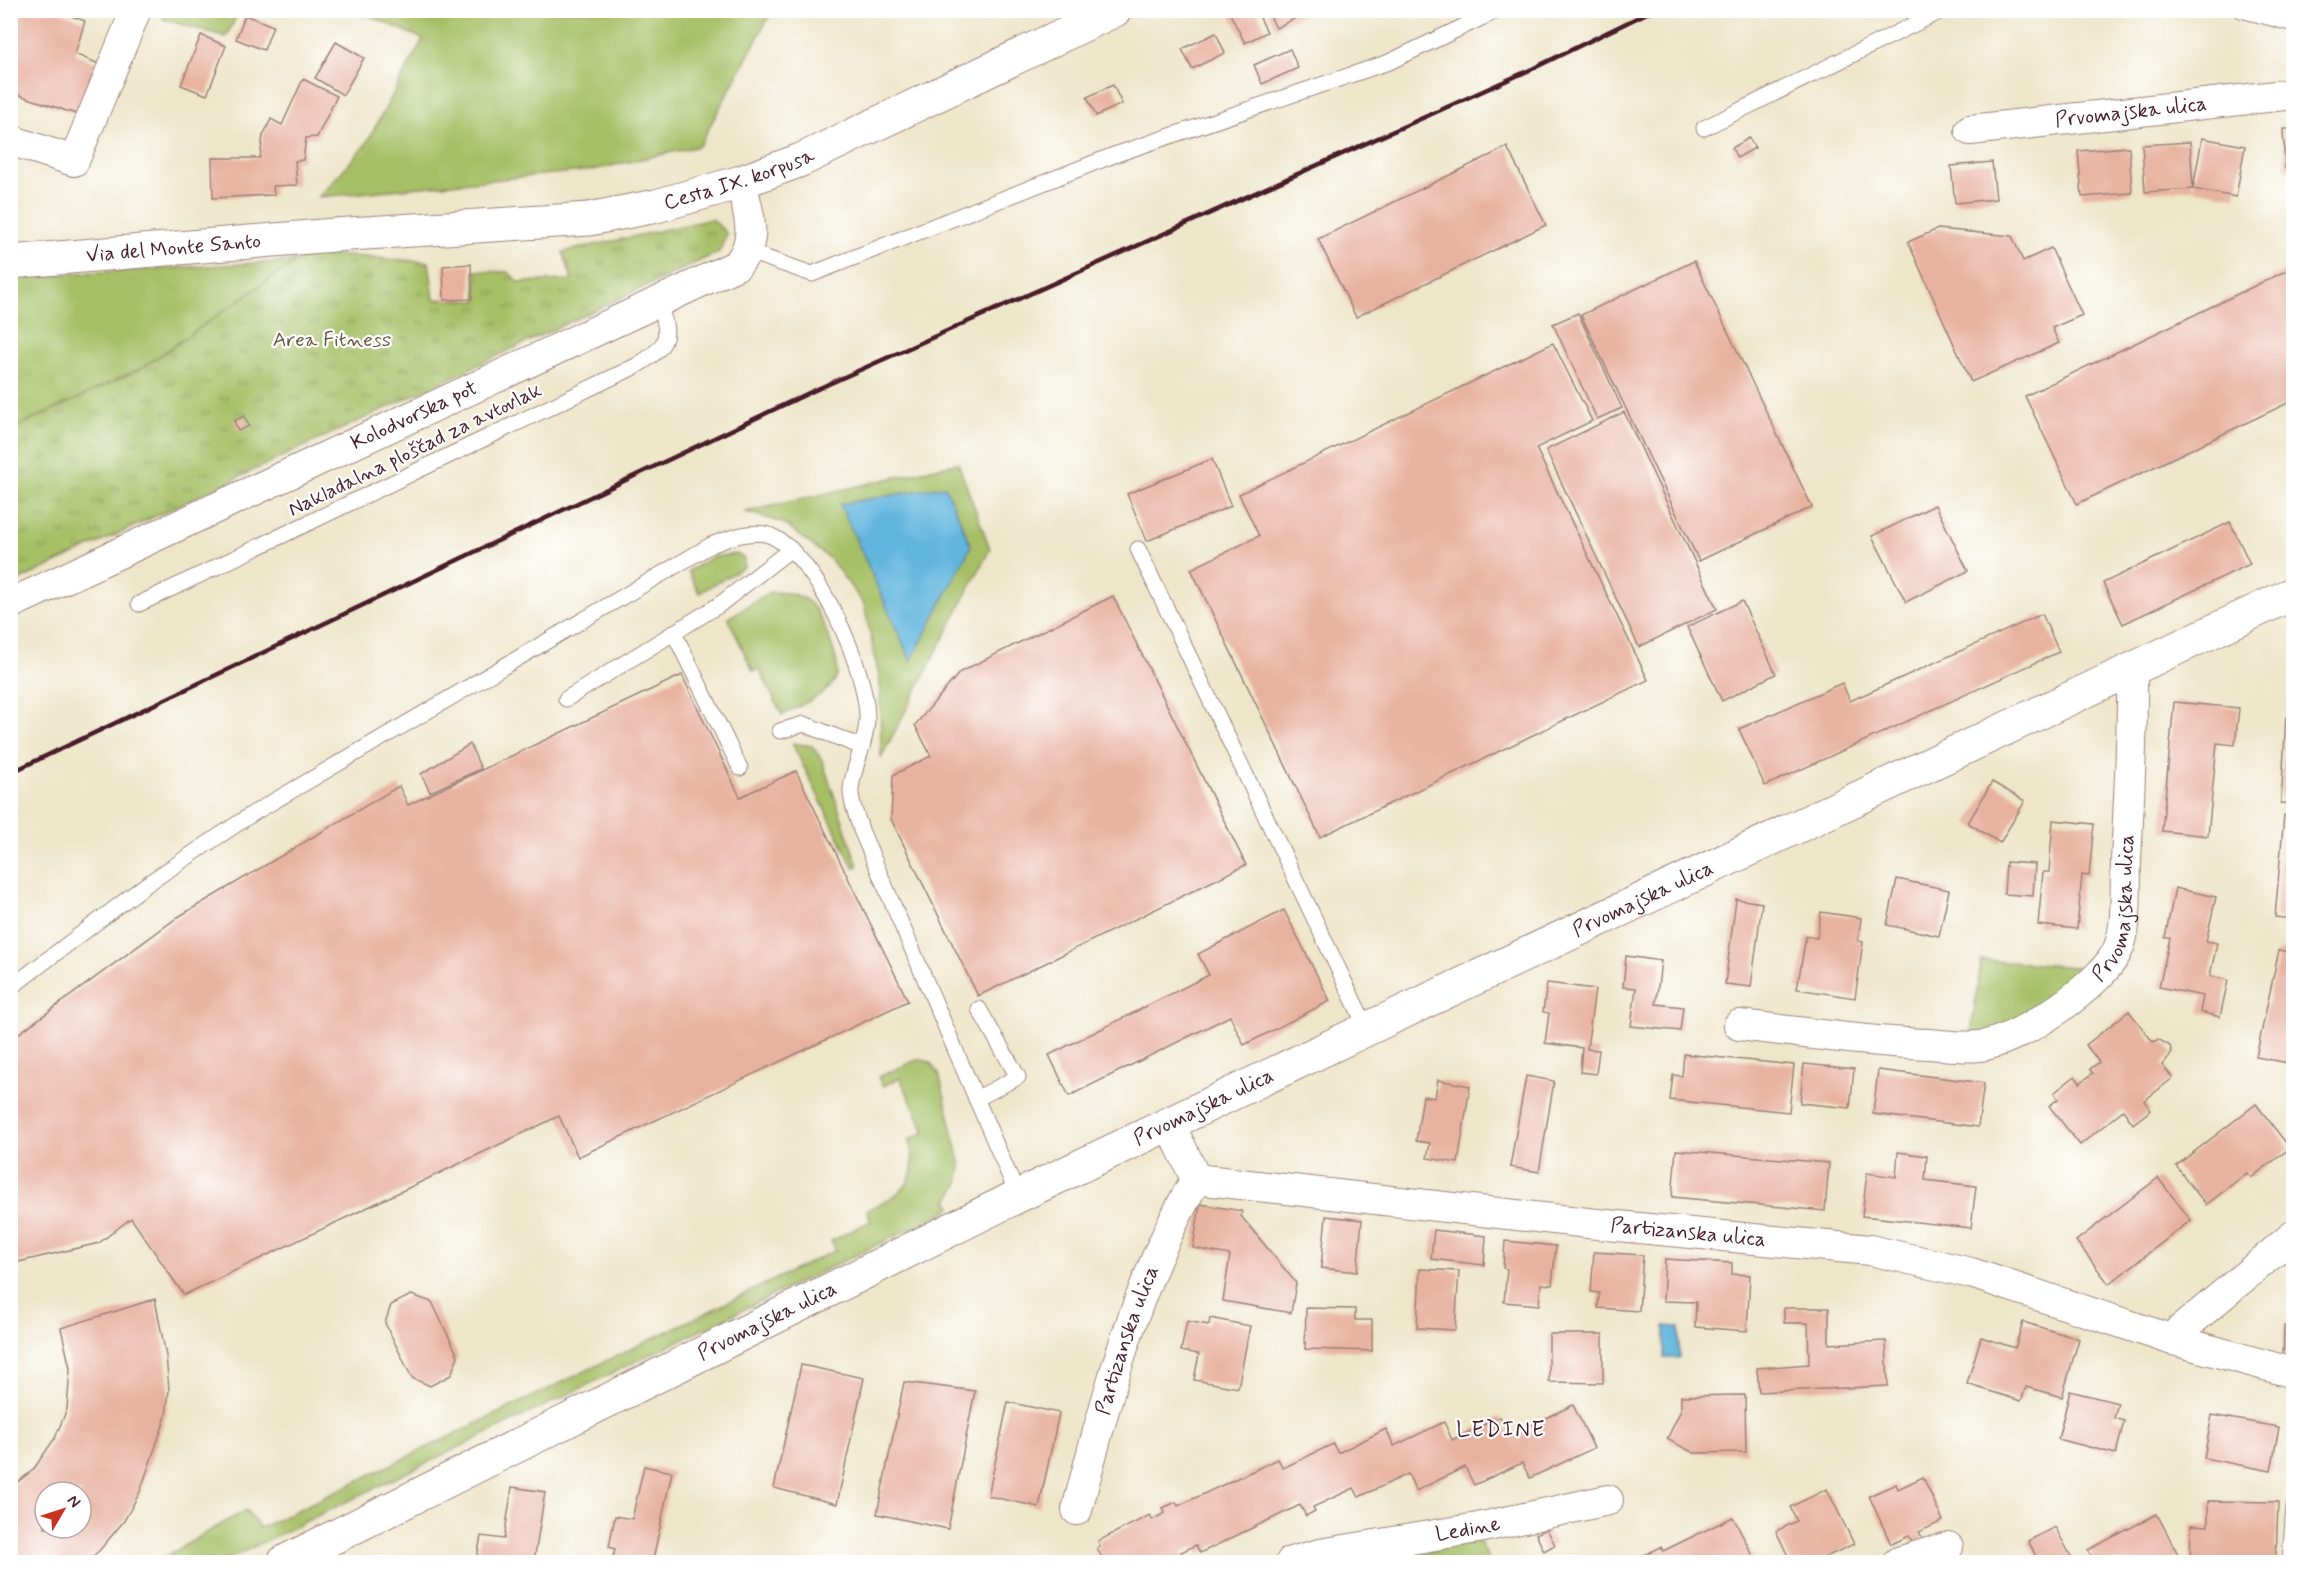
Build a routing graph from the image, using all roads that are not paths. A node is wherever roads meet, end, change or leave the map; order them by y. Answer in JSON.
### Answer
{"nodes":[{"id":1,"x":136,"y":10,"type":"edge"},
{"id":2,"x":1115,"y":10,"type":"edge"},
{"id":3,"x":1498,"y":10,"type":"edge"},
{"id":4,"x":1943,"y":10,"type":"edge"},
{"id":5,"x":2241,"y":10,"type":"edge"},
{"id":6,"x":2294,"y":24,"type":"edge"},
{"id":7,"x":2294,"y":94,"type":"edge"},
{"id":8,"x":1704,"y":128,"type":"dead end"},
{"id":9,"x":1970,"y":129,"type":"dead end"},
{"id":10,"x":10,"y":140,"type":"edge"},
{"id":11,"x":741,"y":182,"type":"junction"},
{"id":12,"x":334,"y":235,"type":"joint"},
{"id":13,"x":749,"y":252,"type":"junction"},
{"id":14,"x":10,"y":262,"type":"edge"},
{"id":15,"x":658,"y":303,"type":"junction"},
{"id":16,"x":791,"y":549,"type":"junction"},
{"id":17,"x":1138,"y":549,"type":"dead end"},
{"id":18,"x":2294,"y":593,"type":"edge"},
{"id":19,"x":10,"y":604,"type":"edge"},
{"id":20,"x":140,"y":604,"type":"dead end"},
{"id":21,"x":674,"y":633,"type":"junction"},
{"id":22,"x":2132,"y":670,"type":"junction"},
{"id":23,"x":566,"y":699,"type":"dead end"},
{"id":24,"x":780,"y":731,"type":"dead end"},
{"id":25,"x":862,"y":747,"type":"junction"},
{"id":26,"x":740,"y":768,"type":"dead end"},
{"id":27,"x":10,"y":988,"type":"edge"},
{"id":28,"x":979,"y":1009,"type":"dead end"},
{"id":29,"x":1739,"y":1025,"type":"dead end"},
{"id":30,"x":1367,"y":1029,"type":"junction"},
{"id":31,"x":976,"y":1098,"type":"junction"},
{"id":32,"x":1170,"y":1124,"type":"junction"},
{"id":33,"x":1196,"y":1179,"type":"junction"},
{"id":34,"x":1018,"y":1196,"type":"junction"},
{"id":35,"x":2294,"y":1235,"type":"edge"},
{"id":36,"x":2170,"y":1339,"type":"junction"},
{"id":37,"x":2294,"y":1373,"type":"edge"},
{"id":38,"x":1608,"y":1500,"type":"dead end"},
{"id":39,"x":2294,"y":1507,"type":"edge"},
{"id":40,"x":1077,"y":1510,"type":"dead end"},
{"id":41,"x":1948,"y":1547,"type":"dead end"},
{"id":42,"x":284,"y":1563,"type":"edge"},
{"id":43,"x":1291,"y":1563,"type":"edge"},
{"id":44,"x":1898,"y":1563,"type":"edge"},
{"id":45,"x":2290,"y":1563,"type":"edge"}],
"edges":[{"from":1,"to":10,"type":"street"},
{"from":2,"to":11,"type":"street","name":"Cesta IX. korpusa"},
{"from":3,"to":13,"type":"lane"},
{"from":4,"to":8,"type":"lane"},
{"from":5,"to":6,"type":"lane"},
{"from":7,"to":9,"type":"street","name":"Prvomajska ulica"},
{"from":11,"to":12,"type":"street","name":"Cesta IX. korpusa"},
{"from":11,"to":13,"type":"street"},
{"from":12,"to":14,"type":"street","name":"Via del Monte Santo"},
{"from":13,"to":15,"type":"street","name":"Kolodvorska pot"},
{"from":15,"to":19,"type":"street","name":"Kolodvorska pot"},
{"from":15,"to":20,"type":"lane","name":"Nakladalna ploščad za avtovlak"},
{"from":16,"to":21,"type":"lane"},
{"from":16,"to":25,"type":"lane"},
{"from":16,"to":27,"type":"lane"},
{"from":17,"to":30,"type":"lane"},
{"from":18,"to":22,"type":"street","name":"Prvomajska ulica"},
{"from":21,"to":23,"type":"lane"},
{"from":21,"to":26,"type":"lane"},
{"from":22,"to":29,"type":"street","name":"Prvomajska ulica"},
{"from":22,"to":30,"type":"street","name":"Prvomajska ulica"},
{"from":24,"to":25,"type":"lane"},
{"from":25,"to":31,"type":"lane"},
{"from":28,"to":31,"type":"lane"},
{"from":30,"to":32,"type":"street","name":"Prvomajska ulica"},
{"from":31,"to":34,"type":"lane"},
{"from":32,"to":33,"type":"street"},
{"from":32,"to":34,"type":"street","name":"Prvomajska ulica"},
{"from":33,"to":36,"type":"street","name":"Partizanska ulica"},
{"from":33,"to":40,"type":"street","name":"Partizanska ulica"},
{"from":34,"to":42,"type":"street","name":"Prvomajska ulica"},
{"from":35,"to":36,"type":"street"},
{"from":36,"to":37,"type":"street","name":"Partizanska ulica"},
{"from":38,"to":43,"type":"street","name":"Ledine"},
{"from":39,"to":45,"type":"lane"},
{"from":41,"to":44,"type":"street"}]}
